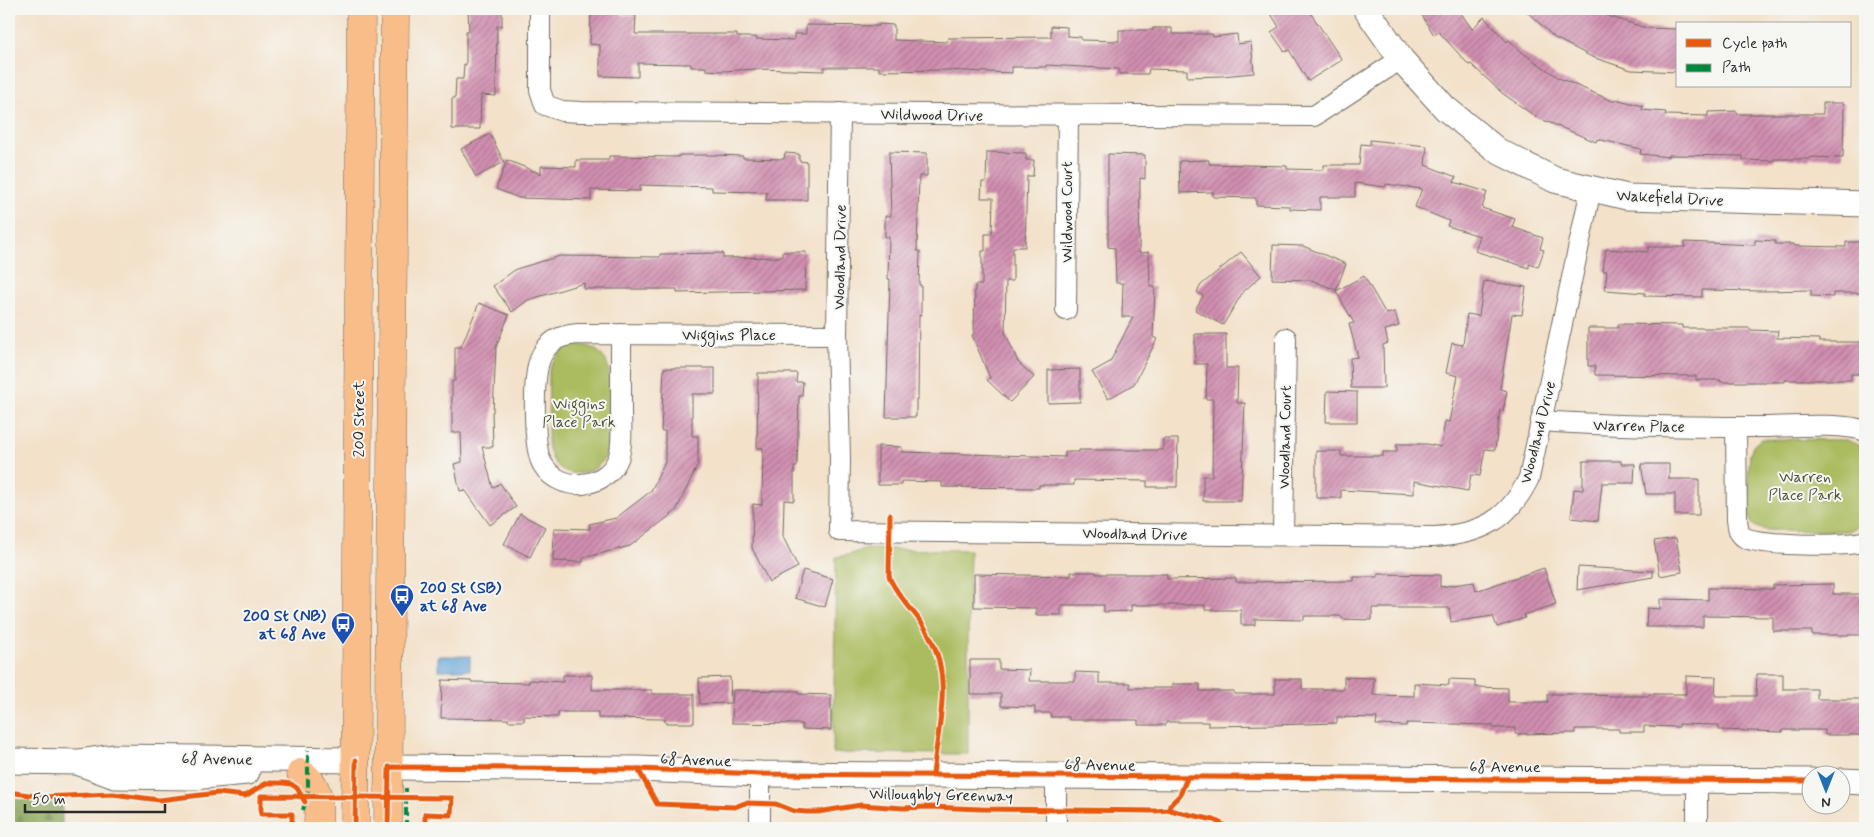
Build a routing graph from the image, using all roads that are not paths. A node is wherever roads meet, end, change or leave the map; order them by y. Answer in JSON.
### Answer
{"nodes":[{"id":1,"x":361,"y":9,"type":"edge"},
{"id":2,"x":394,"y":9,"type":"edge"},
{"id":3,"x":540,"y":9,"type":"edge"},
{"id":4,"x":1366,"y":9,"type":"edge"},
{"id":5,"x":1401,"y":59,"type":"junction"},
{"id":6,"x":840,"y":113,"type":"junction"},
{"id":7,"x":1068,"y":115,"type":"junction"},
{"id":8,"x":1591,"y":188,"type":"junction"},
{"id":9,"x":1865,"y":204,"type":"edge"},
{"id":10,"x":1066,"y":310,"type":"dead end"},
{"id":11,"x":622,"y":334,"type":"junction"},
{"id":12,"x":837,"y":335,"type":"junction"},
{"id":13,"x":1286,"y":338,"type":"dead end"},
{"id":14,"x":1541,"y":421,"type":"junction"},
{"id":15,"x":1736,"y":427,"type":"junction"},
{"id":16,"x":1865,"y":431,"type":"edge"},
{"id":17,"x":1283,"y":535,"type":"junction"},
{"id":18,"x":1865,"y":541,"type":"edge"},
{"id":19,"x":356,"y":760,"type":"junction"},
{"id":20,"x":9,"y":761,"type":"edge"},
{"id":21,"x":78,"y":762,"type":"junction"},
{"id":22,"x":389,"y":767,"type":"junction"},
{"id":23,"x":301,"y":773,"type":"joint"},
{"id":24,"x":760,"y":774,"type":"junction"},
{"id":25,"x":1056,"y":776,"type":"junction"},
{"id":26,"x":1697,"y":779,"type":"junction"},
{"id":27,"x":1802,"y":781,"type":"edge"},
{"id":28,"x":1852,"y":781,"type":"edge"},
{"id":29,"x":1865,"y":782,"type":"edge"},
{"id":30,"x":318,"y":828,"type":"edge"},
{"id":31,"x":355,"y":828,"type":"edge"},
{"id":32,"x":388,"y":828,"type":"edge"},
{"id":33,"x":760,"y":828,"type":"edge"},
{"id":34,"x":1056,"y":828,"type":"edge"},
{"id":35,"x":1697,"y":828,"type":"edge"}],
"edges":[{"from":1,"to":19,"type":"main road","name":"200 Street"},
{"from":2,"to":22,"type":"main road","name":"200 Street"},
{"from":3,"to":6,"type":"street","name":"Wildwood Drive"},
{"from":4,"to":5,"type":"street","name":"Wakefield Drive"},
{"from":5,"to":7,"type":"street","name":"Wildwood Drive"},
{"from":5,"to":8,"type":"street","name":"Wakefield Drive"},
{"from":6,"to":7,"type":"street","name":"Wildwood Drive"},
{"from":6,"to":12,"type":"street","name":"Woodland Drive"},
{"from":7,"to":10,"type":"street","name":"Wildwood Court"},
{"from":8,"to":9,"type":"street","name":"Wakefield Drive"},
{"from":8,"to":14,"type":"street","name":"Woodland Drive"},
{"from":11,"to":11,"type":"street","name":"Wiggins Place"},
{"from":11,"to":12,"type":"street","name":"Wiggins Place"},
{"from":12,"to":17,"type":"street","name":"Woodland Drive"},
{"from":13,"to":17,"type":"street","name":"Woodland Court"},
{"from":14,"to":15,"type":"street","name":"Warren Place"},
{"from":14,"to":17,"type":"street","name":"Woodland Drive"},
{"from":15,"to":16,"type":"street","name":"Warren Place"},
{"from":15,"to":18,"type":"street"},
{"from":19,"to":21,"type":"street","name":"68 Avenue"},
{"from":19,"to":31,"type":"main road","name":"200 Street"},
{"from":20,"to":21,"type":"street","name":"68 Avenue"},
{"from":21,"to":23,"type":"street","name":"68 Avenue"},
{"from":22,"to":24,"type":"street","name":"68 Avenue"},
{"from":22,"to":32,"type":"main road","name":"200 Street"},
{"from":23,"to":30,"type":"main road"},
{"from":24,"to":25,"type":"street","name":"68 Avenue"},
{"from":24,"to":33,"type":"street"},
{"from":25,"to":26,"type":"street","name":"68 Avenue"},
{"from":25,"to":34,"type":"street"},
{"from":26,"to":27,"type":"street","name":"68 Avenue"},
{"from":26,"to":35,"type":"street"},
{"from":28,"to":29,"type":"street"}]}
